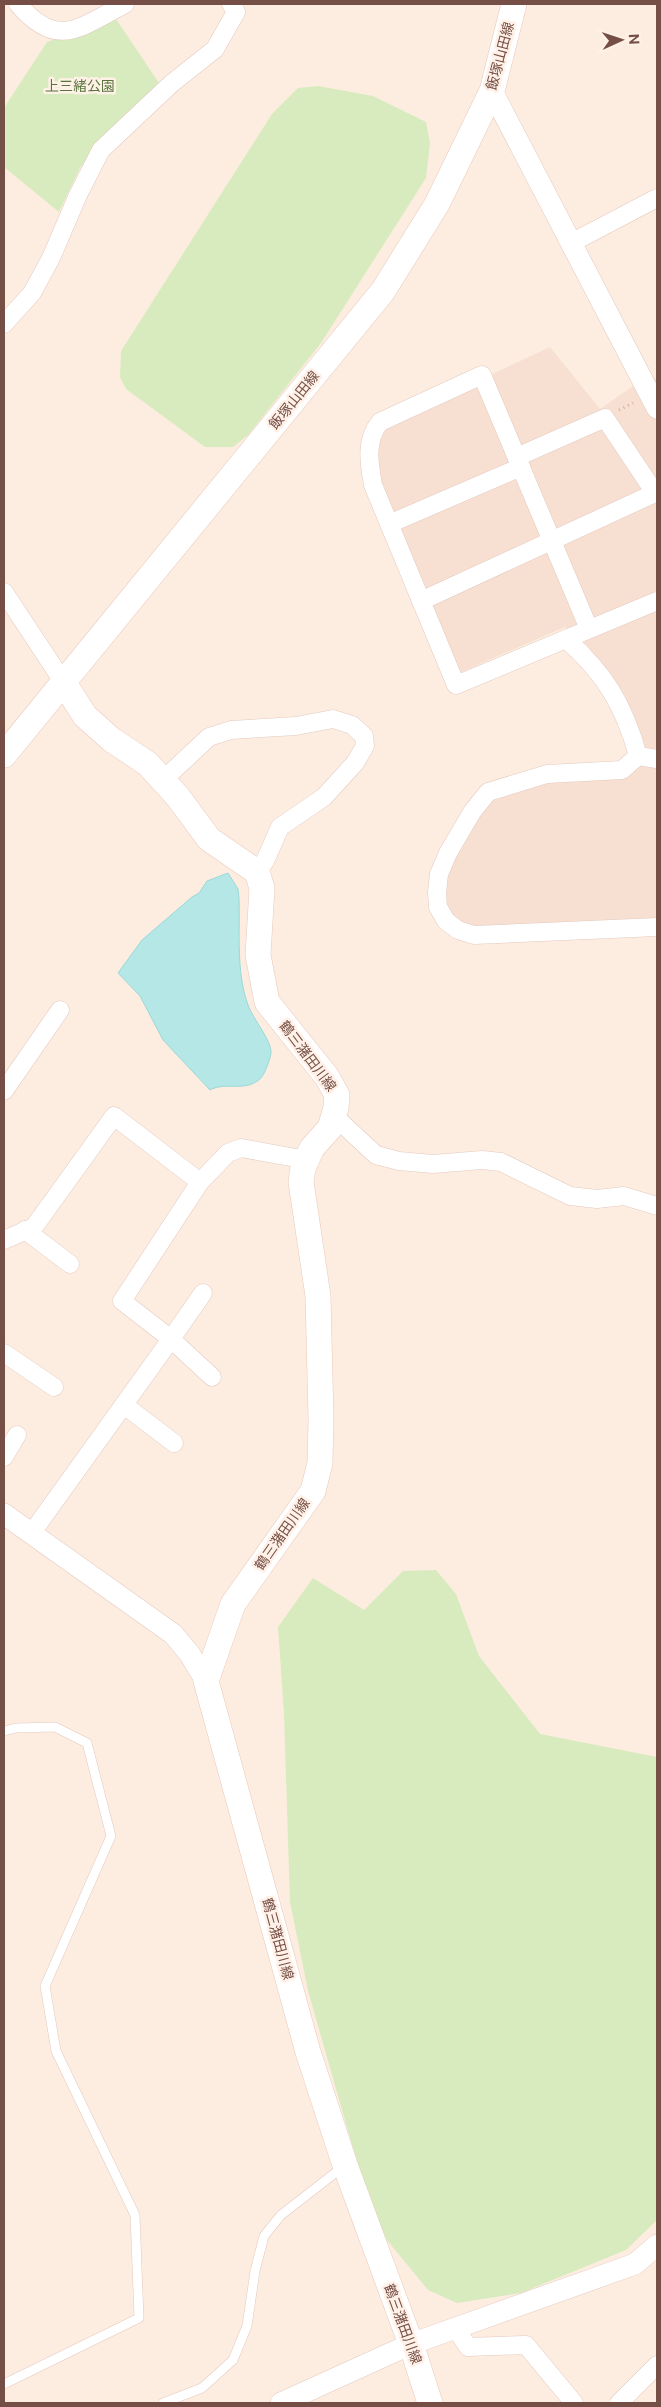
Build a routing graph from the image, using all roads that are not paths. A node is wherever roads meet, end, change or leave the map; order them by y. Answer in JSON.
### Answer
{"nodes":[{"id":1,"x":18,"y":4,"type":"edge"},
{"id":2,"x":125,"y":4,"type":"edge"},
{"id":3,"x":231,"y":4,"type":"edge"},
{"id":4,"x":514,"y":4,"type":"edge"},
{"id":5,"x":492,"y":91,"type":"junction"},
{"id":6,"x":657,"y":198,"type":"edge"},
{"id":7,"x":571,"y":243,"type":"junction"},
{"id":8,"x":4,"y":324,"type":"edge"},
{"id":9,"x":654,"y":401,"type":"edge"},
{"id":10,"x":519,"y":462,"type":"junction"},
{"id":11,"x":389,"y":524,"type":"junction"},
{"id":12,"x":552,"y":540,"type":"junction"},
{"id":13,"x":4,"y":592,"type":"edge"},
{"id":14,"x":421,"y":601,"type":"junction"},
{"id":15,"x":657,"y":601,"type":"edge"},
{"id":16,"x":589,"y":629,"type":"junction"},
{"id":17,"x":566,"y":639,"type":"junction"},
{"id":18,"x":64,"y":683,"type":"junction"},
{"id":19,"x":4,"y":755,"type":"edge"},
{"id":20,"x":638,"y":756,"type":"junction"},
{"id":21,"x":657,"y":759,"type":"edge"},
{"id":22,"x":163,"y":780,"type":"junction"},
{"id":23,"x":257,"y":872,"type":"junction"},
{"id":24,"x":657,"y":927,"type":"edge"},
{"id":25,"x":60,"y":1010,"type":"dead end"},
{"id":26,"x":4,"y":1091,"type":"edge"},
{"id":27,"x":334,"y":1116,"type":"junction"},
{"id":28,"x":307,"y":1160,"type":"junction"},
{"id":29,"x":200,"y":1182,"type":"junction"},
{"id":30,"x":657,"y":1206,"type":"edge"},
{"id":31,"x":25,"y":1230,"type":"junction"},
{"id":32,"x":4,"y":1240,"type":"edge"},
{"id":33,"x":70,"y":1264,"type":"dead end"},
{"id":34,"x":202,"y":1293,"type":"dead end"},
{"id":35,"x":171,"y":1339,"type":"junction"},
{"id":36,"x":4,"y":1353,"type":"edge"},
{"id":37,"x":212,"y":1377,"type":"dead end"},
{"id":38,"x":54,"y":1387,"type":"dead end"},
{"id":39,"x":124,"y":1405,"type":"junction"},
{"id":40,"x":17,"y":1435,"type":"dead end"},
{"id":41,"x":174,"y":1443,"type":"dead end"},
{"id":42,"x":4,"y":1457,"type":"edge"},
{"id":43,"x":4,"y":1514,"type":"edge"},
{"id":44,"x":31,"y":1534,"type":"junction"},
{"id":45,"x":206,"y":1681,"type":"junction"},
{"id":46,"x":4,"y":1731,"type":"edge"},
{"id":47,"x":346,"y":2165,"type":"junction"},
{"id":48,"x":657,"y":2245,"type":"edge"},
{"id":49,"x":456,"y":2329,"type":"junction"},
{"id":50,"x":411,"y":2344,"type":"junction"},
{"id":51,"x":657,"y":2365,"type":"edge"},
{"id":52,"x":4,"y":2384,"type":"edge"},
{"id":53,"x":162,"y":2403,"type":"edge"},
{"id":54,"x":281,"y":2403,"type":"edge"},
{"id":55,"x":430,"y":2403,"type":"edge"},
{"id":56,"x":574,"y":2403,"type":"edge"},
{"id":57,"x":619,"y":2403,"type":"edge"}],
"edges":[{"from":1,"to":2,"type":"street"},
{"from":3,"to":8,"type":"street"},
{"from":4,"to":5,"type":"main road","name":"飯塚山田線"},
{"from":5,"to":7,"type":"street"},
{"from":5,"to":18,"type":"main road","name":"飯塚山田線"},
{"from":6,"to":7,"type":"street"},
{"from":7,"to":9,"type":"street"},
{"from":10,"to":11,"type":"street"},
{"from":10,"to":11,"type":"street"},
{"from":10,"to":12,"type":"street"},
{"from":10,"to":12,"type":"street"},
{"from":11,"to":14,"type":"street"},
{"from":12,"to":14,"type":"street"},
{"from":12,"to":16,"type":"street"},
{"from":13,"to":18,"type":"street"},
{"from":14,"to":17,"type":"street"},
{"from":15,"to":16,"type":"street"},
{"from":16,"to":17,"type":"street"},
{"from":17,"to":20,"type":"street"},
{"from":18,"to":19,"type":"main road","name":"飯塚山田線"},
{"from":18,"to":22,"type":"main road"},
{"from":20,"to":21,"type":"street"},
{"from":20,"to":24,"type":"street"},
{"from":22,"to":23,"type":"main road"},
{"from":22,"to":23,"type":"street"},
{"from":23,"to":27,"type":"main road","name":"鶴三潴田川線"},
{"from":25,"to":26,"type":"street"},
{"from":27,"to":28,"type":"main road","name":"鶴三潴田川線"},
{"from":27,"to":30,"type":"street"},
{"from":28,"to":29,"type":"street"},
{"from":28,"to":45,"type":"main road","name":"鶴三潴田川線"},
{"from":29,"to":31,"type":"street"},
{"from":29,"to":35,"type":"street"},
{"from":31,"to":32,"type":"street"},
{"from":31,"to":33,"type":"street"},
{"from":34,"to":35,"type":"street"},
{"from":35,"to":37,"type":"street"},
{"from":35,"to":39,"type":"street"},
{"from":36,"to":38,"type":"street"},
{"from":39,"to":41,"type":"street"},
{"from":39,"to":44,"type":"street"},
{"from":40,"to":42,"type":"street"},
{"from":43,"to":44,"type":"street"},
{"from":44,"to":45,"type":"street"},
{"from":45,"to":47,"type":"main road","name":"鶴三潴田川線"},
{"from":46,"to":52,"type":"lane"},
{"from":47,"to":50,"type":"main road","name":"鶴三潴田川線"},
{"from":47,"to":53,"type":"lane"},
{"from":48,"to":49,"type":"street"},
{"from":49,"to":50,"type":"street"},
{"from":49,"to":56,"type":"street"},
{"from":50,"to":54,"type":"street"},
{"from":50,"to":55,"type":"main road","name":"鶴三潴田川線"},
{"from":51,"to":57,"type":"street"}]}
